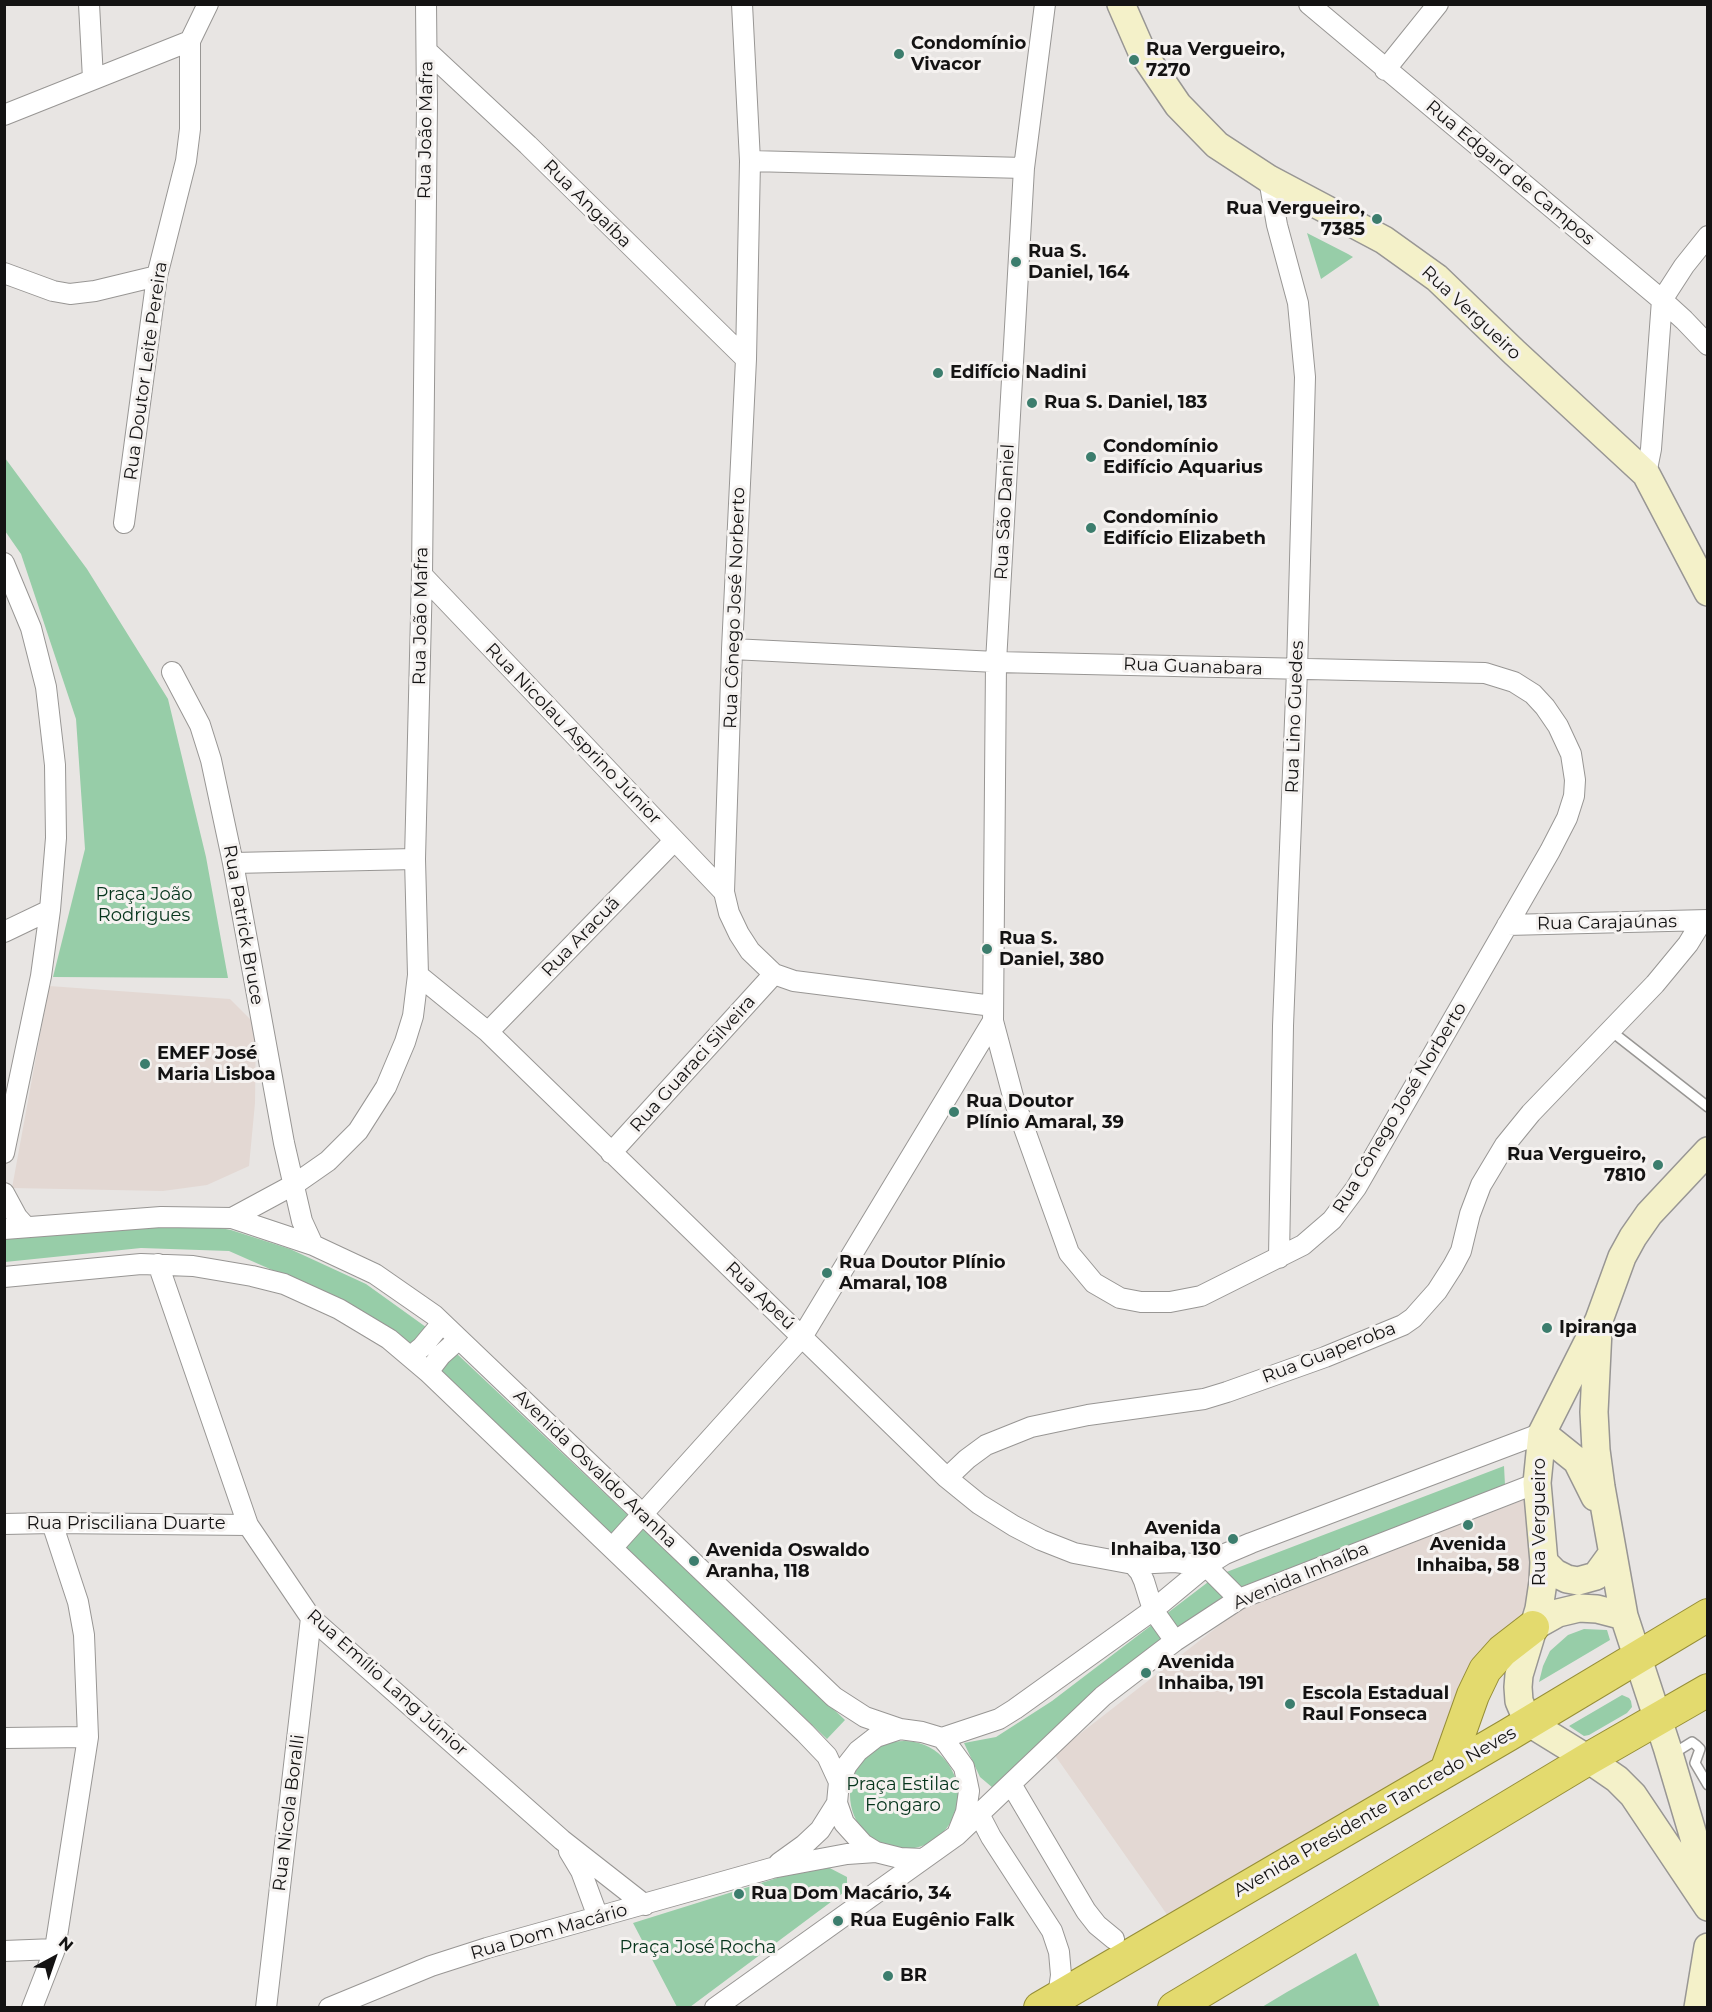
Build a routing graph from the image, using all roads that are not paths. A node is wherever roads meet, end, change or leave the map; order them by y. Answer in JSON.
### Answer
{"nodes":[{"id":1,"x":88,"y":4,"type":"edge"},
{"id":2,"x":208,"y":4,"type":"edge"},
{"id":3,"x":426,"y":4,"type":"edge"},
{"id":4,"x":741,"y":4,"type":"edge"},
{"id":5,"x":1045,"y":4,"type":"edge"},
{"id":6,"x":1121,"y":4,"type":"edge"},
{"id":7,"x":1309,"y":4,"type":"edge"},
{"id":8,"x":1438,"y":4,"type":"edge"},
{"id":9,"x":190,"y":41,"type":"junction"},
{"id":10,"x":427,"y":51,"type":"junction"},
{"id":11,"x":1385,"y":70,"type":"junction"},
{"id":12,"x":93,"y":79,"type":"junction"},
{"id":13,"x":4,"y":115,"type":"edge"},
{"id":14,"x":750,"y":161,"type":"junction"},
{"id":15,"x":1024,"y":168,"type":"junction"},
{"id":16,"x":1269,"y":179,"type":"junction"},
{"id":17,"x":1707,"y":236,"type":"edge"},
{"id":18,"x":4,"y":273,"type":"edge"},
{"id":19,"x":157,"y":276,"type":"junction"},
{"id":20,"x":1662,"y":300,"type":"junction"},
{"id":21,"x":1707,"y":345,"type":"edge"},
{"id":22,"x":746,"y":359,"type":"junction"},
{"id":23,"x":1646,"y":474,"type":"junction"},
{"id":24,"x":124,"y":524,"type":"dead end"},
{"id":25,"x":5,"y":563,"type":"edge"},
{"id":26,"x":422,"y":575,"type":"junction"},
{"id":27,"x":1707,"y":592,"type":"edge"},
{"id":28,"x":732,"y":649,"type":"junction"},
{"id":29,"x":996,"y":662,"type":"junction"},
{"id":30,"x":1297,"y":670,"type":"junction"},
{"id":31,"x":172,"y":672,"type":"dead end"},
{"id":32,"x":674,"y":841,"type":"junction"},
{"id":33,"x":415,"y":859,"type":"junction"},
{"id":34,"x":233,"y":863,"type":"junction"},
{"id":35,"x":724,"y":892,"type":"junction"},
{"id":36,"x":50,"y":910,"type":"junction"},
{"id":37,"x":1705,"y":920,"type":"edge"},
{"id":38,"x":1507,"y":925,"type":"junction"},
{"id":39,"x":4,"y":932,"type":"edge"},
{"id":40,"x":774,"y":974,"type":"junction"},
{"id":41,"x":418,"y":975,"type":"junction"},
{"id":42,"x":993,"y":1014,"type":"junction"},
{"id":43,"x":1611,"y":1031,"type":"junction"},
{"id":44,"x":488,"y":1032,"type":"junction"},
{"id":45,"x":1707,"y":1107,"type":"edge"},
{"id":46,"x":1707,"y":1151,"type":"edge"},
{"id":47,"x":4,"y":1153,"type":"edge"},
{"id":48,"x":611,"y":1153,"type":"junction"},
{"id":49,"x":295,"y":1184,"type":"junction"},
{"id":50,"x":4,"y":1193,"type":"edge"},
{"id":51,"x":232,"y":1218,"type":"junction"},
{"id":52,"x":27,"y":1227,"type":"junction"},
{"id":53,"x":4,"y":1229,"type":"edge"},
{"id":54,"x":313,"y":1245,"type":"junction"},
{"id":55,"x":1279,"y":1258,"type":"junction"},
{"id":56,"x":158,"y":1264,"type":"junction"},
{"id":57,"x":4,"y":1277,"type":"edge"},
{"id":58,"x":1599,"y":1320,"type":"junction"},
{"id":59,"x":442,"y":1323,"type":"junction"},
{"id":60,"x":802,"y":1337,"type":"junction"},
{"id":61,"x":459,"y":1339,"type":"junction"},
{"id":62,"x":410,"y":1358,"type":"junction"},
{"id":63,"x":428,"y":1372,"type":"junction"},
{"id":64,"x":1542,"y":1433,"type":"junction"},
{"id":65,"x":947,"y":1478,"type":"junction"},
{"id":66,"x":1537,"y":1483,"type":"junction"},
{"id":67,"x":642,"y":1514,"type":"junction"},
{"id":68,"x":52,"y":1522,"type":"junction"},
{"id":69,"x":4,"y":1524,"type":"edge"},
{"id":70,"x":248,"y":1525,"type":"junction"},
{"id":71,"x":1610,"y":1542,"type":"junction"},
{"id":72,"x":612,"y":1548,"type":"junction"},
{"id":73,"x":1544,"y":1562,"type":"junction"},
{"id":74,"x":1133,"y":1564,"type":"junction"},
{"id":75,"x":1206,"y":1566,"type":"junction"},
{"id":76,"x":1239,"y":1599,"type":"junction"},
{"id":77,"x":1153,"y":1610,"type":"junction"},
{"id":78,"x":1707,"y":1615,"type":"edge"},
{"id":79,"x":1624,"y":1616,"type":"junction"},
{"id":80,"x":312,"y":1618,"type":"junction"},
{"id":81,"x":1533,"y":1627,"type":"junction"},
{"id":82,"x":1175,"y":1641,"type":"junction"},
{"id":83,"x":1637,"y":1657,"type":"junction"},
{"id":84,"x":1707,"y":1690,"type":"edge"},
{"id":85,"x":1658,"y":1719,"type":"junction"},
{"id":86,"x":1528,"y":1722,"type":"junction"},
{"id":87,"x":900,"y":1729,"type":"junction"},
{"id":88,"x":4,"y":1737,"type":"edge"},
{"id":89,"x":88,"y":1737,"type":"junction"},
{"id":90,"x":942,"y":1738,"type":"junction"},
{"id":91,"x":1669,"y":1756,"type":"junction"},
{"id":92,"x":1588,"y":1759,"type":"junction"},
{"id":93,"x":1446,"y":1771,"type":"junction"},
{"id":94,"x":839,"y":1782,"type":"junction"},
{"id":95,"x":1011,"y":1784,"type":"junction"},
{"id":96,"x":1707,"y":1785,"type":"edge"},
{"id":97,"x":837,"y":1803,"type":"junction"},
{"id":98,"x":979,"y":1814,"type":"junction"},
{"id":99,"x":957,"y":1835,"type":"junction"},
{"id":100,"x":562,"y":1840,"type":"junction"},
{"id":101,"x":876,"y":1852,"type":"junction"},
{"id":102,"x":923,"y":1859,"type":"junction"},
{"id":103,"x":772,"y":1868,"type":"junction"},
{"id":104,"x":1707,"y":1902,"type":"edge"},
{"id":105,"x":645,"y":1905,"type":"junction"},
{"id":106,"x":1707,"y":1907,"type":"edge"},
{"id":107,"x":598,"y":1917,"type":"junction"},
{"id":108,"x":1114,"y":1939,"type":"dead end"},
{"id":109,"x":1707,"y":1947,"type":"edge"},
{"id":110,"x":56,"y":1949,"type":"junction"},
{"id":111,"x":4,"y":1951,"type":"edge"},
{"id":112,"x":1049,"y":2002,"type":"edge"},
{"id":113,"x":32,"y":2007,"type":"edge"},
{"id":114,"x":266,"y":2007,"type":"edge"},
{"id":115,"x":329,"y":2007,"type":"edge"},
{"id":116,"x":715,"y":2007,"type":"edge"},
{"id":117,"x":1174,"y":2007,"type":"edge"},
{"id":118,"x":1698,"y":2007,"type":"edge"}],
"edges":[{"from":1,"to":12,"type":"street"},
{"from":2,"to":9,"type":"street"},
{"from":3,"to":10,"type":"street","name":"Rua João Mafra"},
{"from":4,"to":14,"type":"street","name":"Rua Cônego José Norberto"},
{"from":5,"to":15,"type":"street","name":"Rua São Daniel"},
{"from":6,"to":16,"type":"main road","name":"Rua Vergueiro"},
{"from":7,"to":11,"type":"street","name":"Rua Edgard de Campos"},
{"from":8,"to":11,"type":"street"},
{"from":9,"to":12,"type":"street"},
{"from":9,"to":19,"type":"street","name":"Rua Doutor Leite Pereira"},
{"from":10,"to":22,"type":"street","name":"Rua Angaíba"},
{"from":10,"to":26,"type":"street","name":"Rua João Mafra"},
{"from":11,"to":20,"type":"street","name":"Rua Edgard de Campos"},
{"from":12,"to":13,"type":"street"},
{"from":14,"to":15,"type":"street"},
{"from":14,"to":22,"type":"street","name":"Rua Cônego José Norberto"},
{"from":15,"to":29,"type":"street","name":"Rua São Daniel"},
{"from":16,"to":23,"type":"main road","name":"Rua Vergueiro"},
{"from":16,"to":30,"type":"street","name":"Rua Lino Guedes"},
{"from":17,"to":20,"type":"street"},
{"from":18,"to":19,"type":"street"},
{"from":19,"to":24,"type":"street","name":"Rua Doutor Leite Pereira"},
{"from":20,"to":21,"type":"street","name":"Rua Edgard de Campos"},
{"from":20,"to":23,"type":"street"},
{"from":22,"to":28,"type":"street","name":"Rua Cônego José Norberto"},
{"from":23,"to":27,"type":"main road","name":"Rua Vergueiro"},
{"from":25,"to":36,"type":"street"},
{"from":26,"to":32,"type":"street","name":"Rua Nicolau Asprino Júnior"},
{"from":26,"to":33,"type":"street","name":"Rua João Mafra"},
{"from":28,"to":29,"type":"street","name":"Rua Guanabara"},
{"from":28,"to":35,"type":"street","name":"Rua Cônego José Norberto"},
{"from":29,"to":30,"type":"street","name":"Rua Guanabara"},
{"from":29,"to":42,"type":"street","name":"Rua São Daniel"},
{"from":30,"to":38,"type":"street","name":"Rua Guanabara"},
{"from":30,"to":55,"type":"street","name":"Rua Lino Guedes"},
{"from":31,"to":34,"type":"street","name":"Rua Patrick Bruce"},
{"from":32,"to":35,"type":"street","name":"Rua Nicolau Asprino Júnior"},
{"from":32,"to":44,"type":"street","name":"Rua Aracuã"},
{"from":33,"to":34,"type":"street"},
{"from":33,"to":41,"type":"street","name":"Rua João Mafra"},
{"from":34,"to":49,"type":"street","name":"Rua Patrick Bruce"},
{"from":35,"to":40,"type":"street","name":"Rua Cônego José Norberto"},
{"from":36,"to":39,"type":"street"},
{"from":36,"to":47,"type":"street"},
{"from":37,"to":38,"type":"street","name":"Rua Carajaúnas"},
{"from":37,"to":43,"type":"street","name":"Rua Guaperoba"},
{"from":38,"to":55,"type":"street","name":"Rua Cônego José Norberto"},
{"from":40,"to":42,"type":"street","name":"Rua Cônego José Norberto"},
{"from":40,"to":48,"type":"street","name":"Rua Guaraci Silveira"},
{"from":41,"to":44,"type":"street","name":"Rua Apeú"},
{"from":41,"to":49,"type":"street","name":"Rua João Mafra"},
{"from":42,"to":55,"type":"street","name":"Rua Cônego José Norberto"},
{"from":42,"to":60,"type":"street"},
{"from":43,"to":45,"type":"lane"},
{"from":43,"to":65,"type":"street","name":"Rua Guaperoba"},
{"from":44,"to":48,"type":"street","name":"Rua Apeú"},
{"from":46,"to":58,"type":"main road","name":"Rua Vergueiro"},
{"from":48,"to":60,"type":"street","name":"Rua Apeú"},
{"from":49,"to":51,"type":"street","name":"Rua João Mafra"},
{"from":49,"to":54,"type":"street"},
{"from":50,"to":52,"type":"street"},
{"from":51,"to":52,"type":"street"},
{"from":51,"to":54,"type":"street","name":"Avenida Osvaldo Aranha"},
{"from":52,"to":53,"type":"street"},
{"from":54,"to":59,"type":"street","name":"Avenida Osvaldo Aranha"},
{"from":56,"to":57,"type":"street"},
{"from":56,"to":62,"type":"street"},
{"from":56,"to":70,"type":"street","name":"Rua Emílio Lang Júnior"},
{"from":58,"to":64,"type":"main road","name":"Rua Vergueiro"},
{"from":58,"to":71,"type":"main road","name":"Rua Vergueiro"},
{"from":59,"to":61,"type":"street","name":"Avenida Osvaldo Aranha"},
{"from":59,"to":62,"type":"street"},
{"from":60,"to":65,"type":"street","name":"Rua Apeú"},
{"from":60,"to":67,"type":"street"},
{"from":61,"to":63,"type":"street"},
{"from":61,"to":67,"type":"street","name":"Avenida Osvaldo Aranha"},
{"from":62,"to":63,"type":"street"},
{"from":63,"to":72,"type":"street"},
{"from":64,"to":66,"type":"main road","name":"Rua Vergueiro"},
{"from":64,"to":71,"type":"main road"},
{"from":64,"to":75,"type":"street"},
{"from":65,"to":74,"type":"street","name":"Rua Apeú"},
{"from":66,"to":73,"type":"main road","name":"Rua Vergueiro"},
{"from":66,"to":76,"type":"street","name":"Avenida Inhaíba"},
{"from":67,"to":72,"type":"street"},
{"from":67,"to":87,"type":"street","name":"Avenida Osvaldo Aranha"},
{"from":68,"to":69,"type":"street","name":"Rua Prisciliana Duarte"},
{"from":68,"to":70,"type":"street","name":"Rua Prisciliana Duarte"},
{"from":68,"to":89,"type":"street"},
{"from":70,"to":80,"type":"street","name":"Rua Emílio Lang Júnior"},
{"from":71,"to":73,"type":"main road"},
{"from":71,"to":79,"type":"main road","name":"Rua Vergueiro"},
{"from":72,"to":94,"type":"street"},
{"from":73,"to":81,"type":"main road","name":"Rua Vergueiro"},
{"from":74,"to":75,"type":"street","name":"Rua Apeú"},
{"from":74,"to":77,"type":"street"},
{"from":75,"to":76,"type":"street"},
{"from":75,"to":77,"type":"street"},
{"from":76,"to":82,"type":"street","name":"Avenida Inhaíba"},
{"from":77,"to":82,"type":"street"},
{"from":77,"to":90,"type":"street"},
{"from":78,"to":83,"type":"highway","name":"Avenida Presidente Tancredo Neves"},
{"from":79,"to":81,"type":"main road"},
{"from":79,"to":83,"type":"main road","name":"Rua Vergueiro"},
{"from":80,"to":100,"type":"street","name":"Rua Emílio Lang Júnior"},
{"from":80,"to":114,"type":"street","name":"Rua Nicola Boralli"},
{"from":81,"to":86,"type":"main road","name":"Rua Vergueiro"},
{"from":81,"to":93,"type":"highway"},
{"from":82,"to":95,"type":"street","name":"Avenida Inhaíba"},
{"from":83,"to":85,"type":"main road","name":"Rua Vergueiro"},
{"from":83,"to":86,"type":"highway","name":"Avenida Presidente Tancredo Neves"},
{"from":84,"to":85,"type":"highway"},
{"from":85,"to":91,"type":"main road","name":"Rua Vergueiro"},
{"from":85,"to":92,"type":"highway"},
{"from":86,"to":92,"type":"main road"},
{"from":86,"to":93,"type":"highway","name":"Avenida Presidente Tancredo Neves"},
{"from":87,"to":90,"type":"street"},
{"from":87,"to":94,"type":"street"},
{"from":88,"to":89,"type":"street"},
{"from":89,"to":110,"type":"street"},
{"from":90,"to":99,"type":"street"},
{"from":91,"to":96,"type":"lane"},
{"from":91,"to":104,"type":"main road","name":"Rua Vergueiro"},
{"from":92,"to":106,"type":"main road"},
{"from":92,"to":117,"type":"highway"},
{"from":93,"to":112,"type":"highway","name":"Avenida Presidente Tancredo Neves"},
{"from":94,"to":97,"type":"street"},
{"from":95,"to":98,"type":"street","name":"Avenida Inhaíba"},
{"from":95,"to":108,"type":"street"},
{"from":97,"to":101,"type":"street"},
{"from":97,"to":103,"type":"street","name":"Rua Dom Macário"},
{"from":98,"to":99,"type":"street","name":"Avenida Inhaíba"},
{"from":98,"to":112,"type":"street"},
{"from":99,"to":102,"type":"street"},
{"from":100,"to":105,"type":"street","name":"Rua Emílio Lang Júnior"},
{"from":100,"to":107,"type":"street","name":"Rua Emílio Lang Júnior"},
{"from":101,"to":102,"type":"street"},
{"from":101,"to":103,"type":"street","name":"Rua Dom Macário"},
{"from":102,"to":116,"type":"street"},
{"from":103,"to":105,"type":"street","name":"Rua Dom Macário"},
{"from":105,"to":107,"type":"street","name":"Rua Dom Macário"},
{"from":107,"to":115,"type":"street","name":"Rua Dom Macário"},
{"from":109,"to":118,"type":"main road"},
{"from":110,"to":111,"type":"street"},
{"from":110,"to":113,"type":"street"}]}
